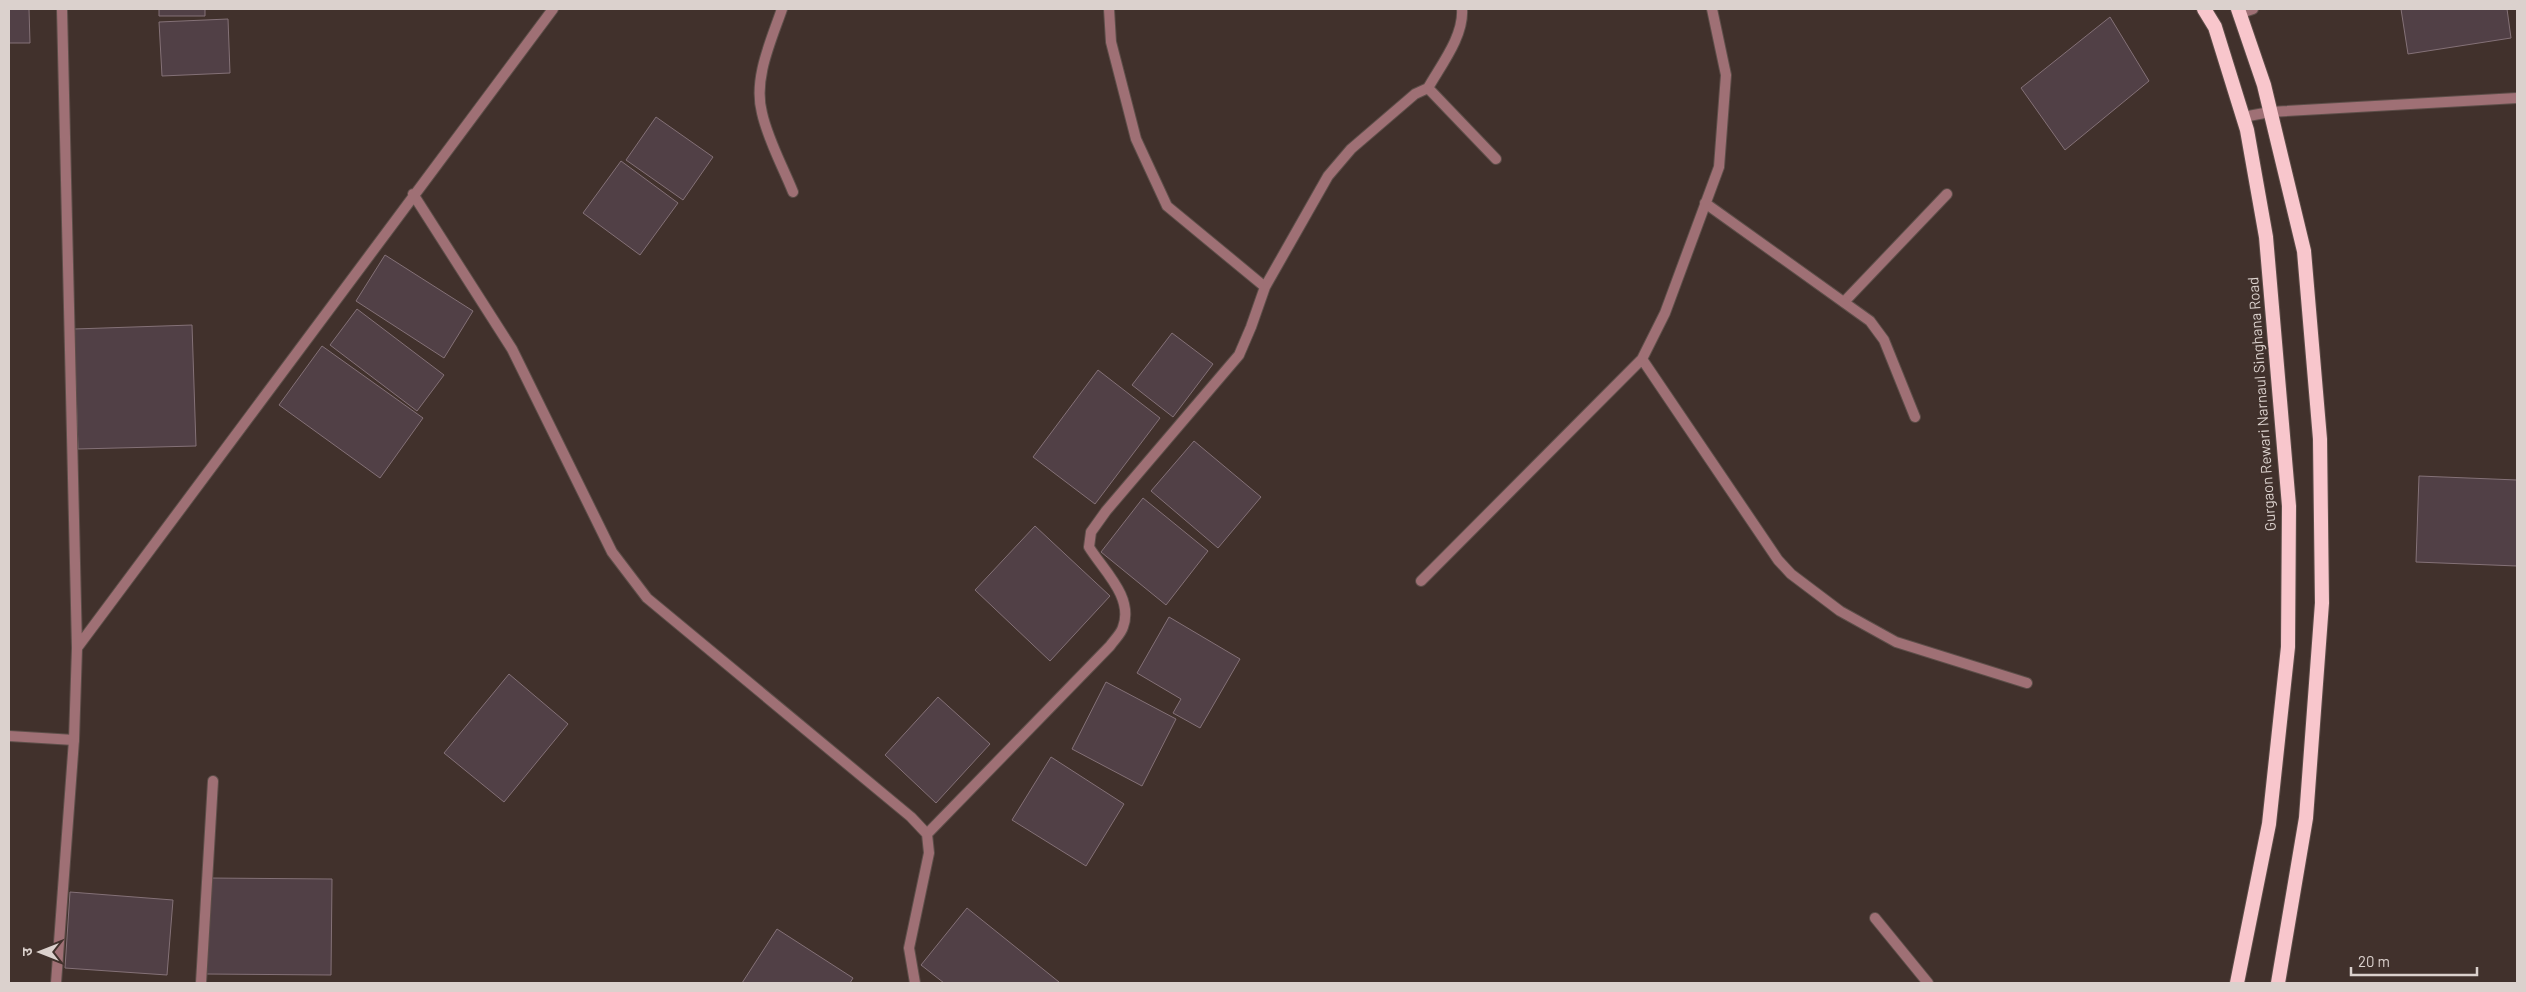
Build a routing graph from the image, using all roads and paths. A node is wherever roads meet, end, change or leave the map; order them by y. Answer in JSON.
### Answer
{"nodes":[{"id":1,"x":62,"y":9,"type":"edge"},
{"id":2,"x":553,"y":9,"type":"edge"},
{"id":3,"x":782,"y":9,"type":"edge"},
{"id":4,"x":1110,"y":9,"type":"edge"},
{"id":5,"x":1462,"y":9,"type":"edge"},
{"id":6,"x":1712,"y":9,"type":"edge"},
{"id":7,"x":2204,"y":9,"type":"edge"},
{"id":8,"x":2244,"y":10,"type":"edge"},
{"id":9,"x":1428,"y":88,"type":"junction"},
{"id":10,"x":2517,"y":98,"type":"edge"},
{"id":11,"x":2270,"y":112,"type":"junction"},
{"id":12,"x":2243,"y":117,"type":"junction"},
{"id":13,"x":1496,"y":158,"type":"dead end"},
{"id":14,"x":793,"y":192,"type":"dead end"},
{"id":15,"x":413,"y":194,"type":"junction"},
{"id":16,"x":1947,"y":194,"type":"dead end"},
{"id":17,"x":1705,"y":203,"type":"junction"},
{"id":18,"x":1265,"y":287,"type":"junction"},
{"id":19,"x":1844,"y":302,"type":"junction"},
{"id":20,"x":1642,"y":359,"type":"junction"},
{"id":21,"x":1915,"y":417,"type":"dead end"},
{"id":22,"x":1421,"y":581,"type":"dead end"},
{"id":23,"x":77,"y":648,"type":"junction"},
{"id":24,"x":2027,"y":683,"type":"dead end"},
{"id":25,"x":9,"y":736,"type":"edge"},
{"id":26,"x":74,"y":740,"type":"junction"},
{"id":27,"x":213,"y":781,"type":"dead end"},
{"id":28,"x":927,"y":834,"type":"junction"},
{"id":29,"x":1875,"y":918,"type":"dead end"},
{"id":30,"x":56,"y":983,"type":"edge"},
{"id":31,"x":201,"y":983,"type":"edge"},
{"id":32,"x":915,"y":983,"type":"edge"},
{"id":33,"x":1928,"y":983,"type":"edge"},
{"id":34,"x":2237,"y":983,"type":"edge"},
{"id":35,"x":2278,"y":983,"type":"edge"}],
"edges":[{"from":1,"to":23,"type":"street"},
{"from":2,"to":15,"type":"street"},
{"from":3,"to":14,"type":"street"},
{"from":4,"to":18,"type":"street"},
{"from":5,"to":9,"type":"street"},
{"from":6,"to":17,"type":"street"},
{"from":7,"to":12,"type":"highway","name":"Gurgaon Rewari Narnaul Singhana Road"},
{"from":8,"to":11,"type":"highway"},
{"from":9,"to":13,"type":"street"},
{"from":9,"to":18,"type":"street"},
{"from":10,"to":11,"type":"street"},
{"from":11,"to":12,"type":"street"},
{"from":11,"to":35,"type":"highway"},
{"from":12,"to":34,"type":"highway","name":"Gurgaon Rewari Narnaul Singhana Road"},
{"from":15,"to":23,"type":"street"},
{"from":15,"to":28,"type":"street"},
{"from":16,"to":19,"type":"street"},
{"from":17,"to":19,"type":"street"},
{"from":17,"to":20,"type":"street"},
{"from":18,"to":28,"type":"street"},
{"from":19,"to":21,"type":"street"},
{"from":20,"to":22,"type":"street"},
{"from":20,"to":24,"type":"street"},
{"from":23,"to":26,"type":"street"},
{"from":25,"to":26,"type":"street"},
{"from":26,"to":30,"type":"street"},
{"from":27,"to":31,"type":"street"},
{"from":28,"to":32,"type":"street"},
{"from":29,"to":33,"type":"street"}]}
